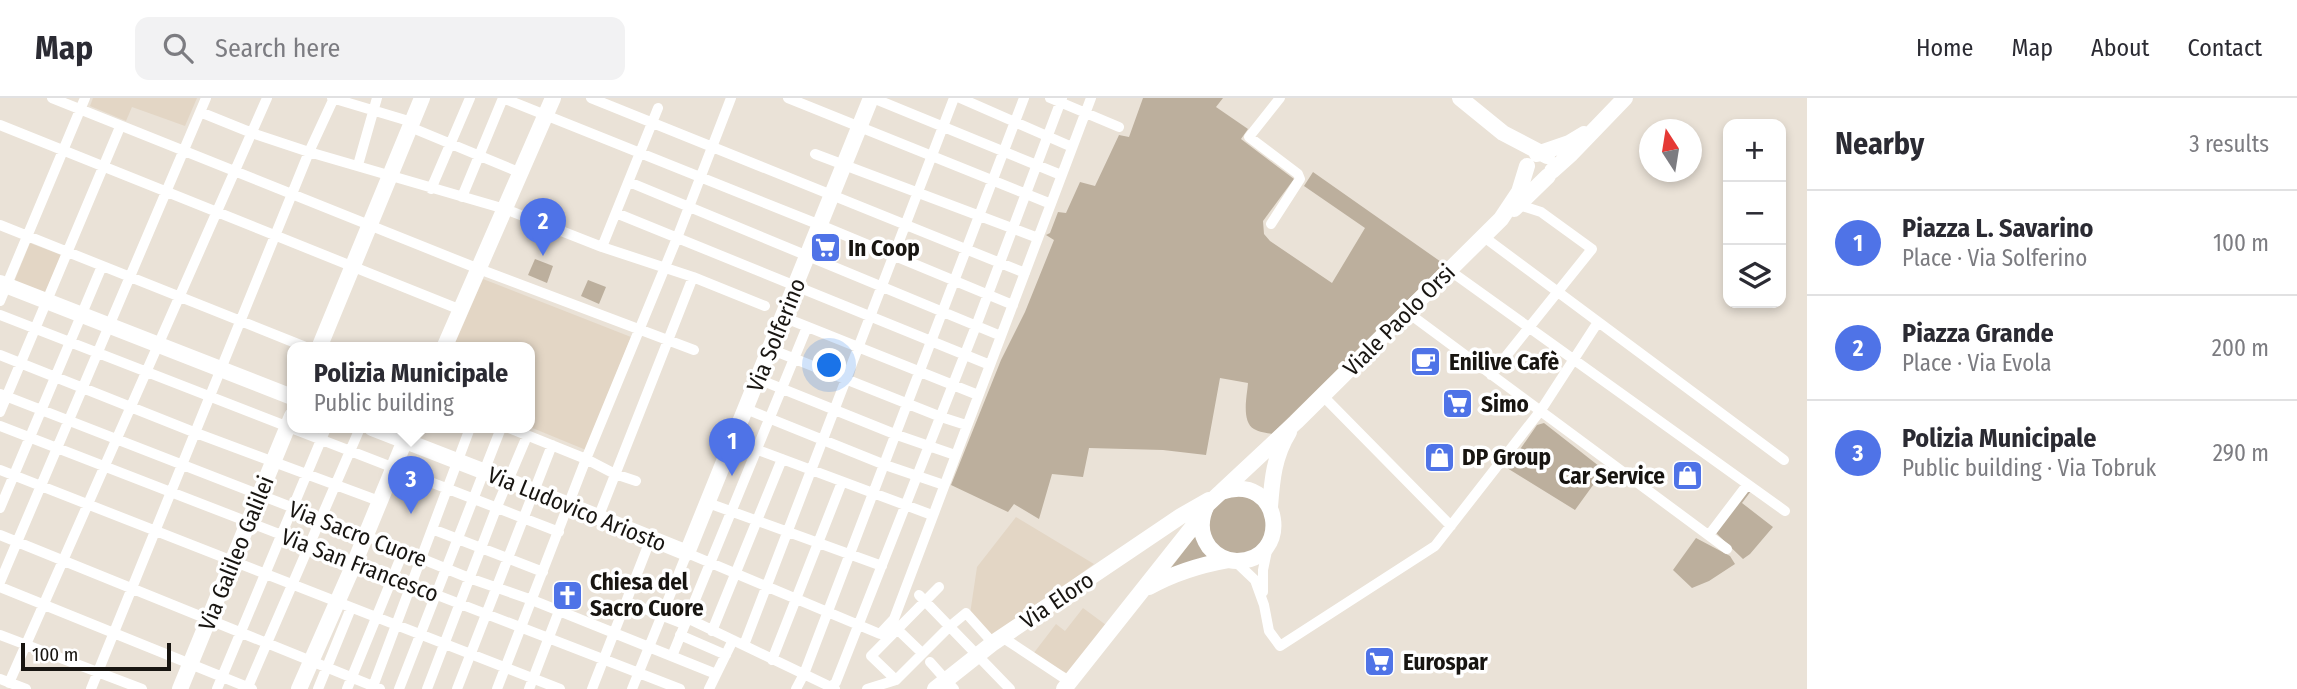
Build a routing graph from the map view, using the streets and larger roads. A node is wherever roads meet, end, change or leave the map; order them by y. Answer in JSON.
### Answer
{"nodes":[{"id":1,"x":52,"y":98,"type":"edge"},
{"id":2,"x":85,"y":98,"type":"edge"},
{"id":3,"x":206,"y":98,"type":"edge"},
{"id":4,"x":267,"y":98,"type":"edge"},
{"id":5,"x":333,"y":98,"type":"edge"},
{"id":6,"x":377,"y":98,"type":"edge"},
{"id":7,"x":422,"y":98,"type":"edge"},
{"id":8,"x":470,"y":98,"type":"edge"},
{"id":9,"x":503,"y":98,"type":"edge"},
{"id":10,"x":553,"y":98,"type":"edge"},
{"id":11,"x":591,"y":98,"type":"edge"},
{"id":12,"x":731,"y":98,"type":"edge"},
{"id":13,"x":788,"y":98,"type":"edge"},
{"id":14,"x":872,"y":98,"type":"edge"},
{"id":15,"x":957,"y":98,"type":"edge"},
{"id":16,"x":1024,"y":98,"type":"edge"},
{"id":17,"x":1091,"y":98,"type":"edge"},
{"id":18,"x":1280,"y":98,"type":"edge"},
{"id":19,"x":1460,"y":98,"type":"edge"},
{"id":20,"x":1625,"y":98,"type":"edge"},
{"id":21,"x":1057,"y":99,"type":"edge"},
{"id":22,"x":658,"y":108,"type":"dead end"},
{"id":23,"x":80,"y":109,"type":"junction"},
{"id":24,"x":374,"y":110,"type":"junction"},
{"id":25,"x":200,"y":113,"type":"junction"},
{"id":26,"x":1086,"y":114,"type":"junction"},
{"id":27,"x":545,"y":115,"type":"junction"},
{"id":28,"x":1015,"y":121,"type":"junction"},
{"id":29,"x":653,"y":123,"type":"junction"},
{"id":30,"x":0,"y":125,"type":"edge"},
{"id":31,"x":411,"y":125,"type":"junction"},
{"id":32,"x":1597,"y":125,"type":"junction"},
{"id":33,"x":120,"y":127,"type":"junction"},
{"id":34,"x":943,"y":127,"type":"junction"},
{"id":35,"x":1119,"y":127,"type":"dead end"},
{"id":36,"x":860,"y":128,"type":"junction"},
{"id":37,"x":252,"y":133,"type":"junction"},
{"id":38,"x":1503,"y":133,"type":"junction"},
{"id":39,"x":1047,"y":135,"type":"junction"},
{"id":40,"x":451,"y":143,"type":"junction"},
{"id":41,"x":712,"y":147,"type":"junction"},
{"id":42,"x":1072,"y":147,"type":"junction"},
{"id":43,"x":63,"y":150,"type":"junction"},
{"id":44,"x":1003,"y":151,"type":"junction"},
{"id":45,"x":183,"y":152,"type":"junction"},
{"id":46,"x":309,"y":152,"type":"junction"},
{"id":47,"x":479,"y":154,"type":"junction"},
{"id":48,"x":641,"y":154,"type":"junction"},
{"id":49,"x":815,"y":154,"type":"dead end"},
{"id":50,"x":931,"y":158,"type":"junction"},
{"id":51,"x":1540,"y":161,"type":"junction"},
{"id":52,"x":358,"y":165,"type":"junction"},
{"id":53,"x":845,"y":165,"type":"junction"},
{"id":54,"x":1036,"y":166,"type":"junction"},
{"id":55,"x":103,"y":167,"type":"junction"},
{"id":56,"x":235,"y":172,"type":"junction"},
{"id":57,"x":521,"y":173,"type":"junction"},
{"id":58,"x":389,"y":175,"type":"junction"},
{"id":59,"x":1061,"y":175,"type":"junction"},
{"id":60,"x":701,"y":178,"type":"junction"},
{"id":61,"x":629,"y":182,"type":"junction"},
{"id":62,"x":992,"y":182,"type":"junction"},
{"id":63,"x":431,"y":189,"type":"junction"},
{"id":64,"x":918,"y":192,"type":"junction"},
{"id":65,"x":1533,"y":192,"type":"junction"},
{"id":66,"x":166,"y":193,"type":"junction"},
{"id":67,"x":293,"y":194,"type":"junction"},
{"id":68,"x":1024,"y":194,"type":"junction"},
{"id":69,"x":832,"y":195,"type":"junction"},
{"id":70,"x":462,"y":197,"type":"junction"},
{"id":71,"x":1051,"y":204,"type":"junction"},
{"id":72,"x":1519,"y":205,"type":"junction"},
{"id":73,"x":689,"y":208,"type":"junction"},
{"id":74,"x":505,"y":209,"type":"junction"},
{"id":75,"x":1541,"y":212,"type":"junction"},
{"id":76,"x":217,"y":213,"type":"junction"},
{"id":77,"x":616,"y":214,"type":"junction"},
{"id":78,"x":980,"y":217,"type":"junction"},
{"id":79,"x":1501,"y":219,"type":"junction"},
{"id":80,"x":1271,"y":224,"type":"dead end"},
{"id":81,"x":0,"y":225,"type":"edge"},
{"id":82,"x":820,"y":225,"type":"junction"},
{"id":83,"x":370,"y":226,"type":"junction"},
{"id":84,"x":905,"y":226,"type":"junction"},
{"id":85,"x":1011,"y":229,"type":"junction"},
{"id":86,"x":27,"y":236,"type":"junction"},
{"id":87,"x":275,"y":237,"type":"junction"},
{"id":88,"x":1484,"y":237,"type":"junction"},
{"id":89,"x":677,"y":238,"type":"junction"},
{"id":90,"x":1038,"y":239,"type":"junction"},
{"id":91,"x":602,"y":247,"type":"junction"},
{"id":92,"x":967,"y":249,"type":"junction"},
{"id":93,"x":67,"y":253,"type":"junction"},
{"id":94,"x":894,"y":256,"type":"junction"},
{"id":95,"x":808,"y":257,"type":"junction"},
{"id":96,"x":999,"y":263,"type":"junction"},
{"id":97,"x":102,"y":266,"type":"junction"},
{"id":98,"x":352,"y":268,"type":"junction"},
{"id":99,"x":665,"y":268,"type":"junction"},
{"id":100,"x":479,"y":269,"type":"junction"},
{"id":101,"x":1449,"y":271,"type":"junction"},
{"id":102,"x":1026,"y":274,"type":"junction"},
{"id":103,"x":130,"y":276,"type":"junction"},
{"id":104,"x":693,"y":277,"type":"junction"},
{"id":105,"x":954,"y":282,"type":"junction"},
{"id":106,"x":796,"y":286,"type":"junction"},
{"id":107,"x":882,"y":286,"type":"junction"},
{"id":108,"x":2,"y":290,"type":"edge"},
{"id":109,"x":1558,"y":291,"type":"junction"},
{"id":110,"x":988,"y":295,"type":"junction"},
{"id":111,"x":180,"y":296,"type":"junction"},
{"id":112,"x":47,"y":302,"type":"junction"},
{"id":113,"x":1013,"y":305,"type":"junction"},
{"id":114,"x":765,"y":306,"type":"dead end"},
{"id":115,"x":461,"y":310,"type":"junction"},
{"id":116,"x":1407,"y":312,"type":"junction"},
{"id":117,"x":944,"y":313,"type":"junction"},
{"id":118,"x":82,"y":315,"type":"junction"},
{"id":119,"x":0,"y":316,"type":"edge"},
{"id":120,"x":870,"y":316,"type":"junction"},
{"id":121,"x":783,"y":317,"type":"junction"},
{"id":122,"x":241,"y":321,"type":"junction"},
{"id":123,"x":1598,"y":322,"type":"junction"},
{"id":124,"x":110,"y":326,"type":"junction"},
{"id":125,"x":976,"y":326,"type":"junction"},
{"id":126,"x":807,"y":327,"type":"junction"},
{"id":127,"x":1528,"y":327,"type":"junction"},
{"id":128,"x":35,"y":329,"type":"junction"},
{"id":129,"x":640,"y":331,"type":"junction"},
{"id":130,"x":1001,"y":336,"type":"junction"},
{"id":131,"x":668,"y":340,"type":"junction"},
{"id":132,"x":293,"y":342,"type":"edge"},
{"id":133,"x":321,"y":342,"type":"edge"},
{"id":134,"x":447,"y":342,"type":"edge"},
{"id":135,"x":933,"y":342,"type":"junction"},
{"id":136,"x":70,"y":343,"type":"junction"},
{"id":137,"x":159,"y":346,"type":"junction"},
{"id":138,"x":858,"y":347,"type":"junction"},
{"id":139,"x":770,"y":349,"type":"junction"},
{"id":140,"x":694,"y":350,"type":"dead end"},
{"id":141,"x":99,"y":354,"type":"junction"},
{"id":142,"x":0,"y":355,"type":"edge"},
{"id":143,"x":965,"y":355,"type":"junction"},
{"id":144,"x":795,"y":358,"type":"junction"},
{"id":145,"x":1572,"y":359,"type":"junction"},
{"id":146,"x":21,"y":363,"type":"junction"},
{"id":147,"x":990,"y":365,"type":"junction"},
{"id":148,"x":222,"y":370,"type":"junction"},
{"id":149,"x":147,"y":372,"type":"junction"},
{"id":150,"x":921,"y":372,"type":"junction"},
{"id":151,"x":1490,"y":374,"type":"junction"},
{"id":152,"x":56,"y":377,"type":"junction"},
{"id":153,"x":758,"y":379,"type":"junction"},
{"id":154,"x":847,"y":379,"type":"junction"},
{"id":155,"x":953,"y":386,"type":"junction"},
{"id":156,"x":84,"y":388,"type":"junction"},
{"id":157,"x":783,"y":389,"type":"junction"},
{"id":158,"x":287,"y":395,"type":"edge"},
{"id":159,"x":978,"y":395,"type":"junction"},
{"id":160,"x":3,"y":396,"type":"edge"},
{"id":161,"x":1322,"y":396,"type":"junction"},
{"id":162,"x":210,"y":397,"type":"junction"},
{"id":163,"x":908,"y":404,"type":"junction"},
{"id":164,"x":131,"y":407,"type":"junction"},
{"id":165,"x":746,"y":409,"type":"junction"},
{"id":166,"x":41,"y":410,"type":"junction"},
{"id":167,"x":835,"y":410,"type":"junction"},
{"id":168,"x":1541,"y":410,"type":"junction"},
{"id":169,"x":0,"y":412,"type":"edge"},
{"id":170,"x":941,"y":417,"type":"junction"},
{"id":171,"x":770,"y":419,"type":"junction"},
{"id":172,"x":287,"y":421,"type":"edge"},
{"id":173,"x":69,"y":422,"type":"junction"},
{"id":174,"x":1296,"y":422,"type":"junction"},
{"id":175,"x":966,"y":425,"type":"junction"},
{"id":176,"x":0,"y":426,"type":"edge"},
{"id":177,"x":287,"y":429,"type":"edge"},
{"id":178,"x":197,"y":433,"type":"junction"},
{"id":179,"x":308,"y":433,"type":"edge"},
{"id":180,"x":324,"y":433,"type":"edge"},
{"id":181,"x":358,"y":433,"type":"edge"},
{"id":182,"x":468,"y":433,"type":"edge"},
{"id":183,"x":499,"y":433,"type":"edge"},
{"id":184,"x":520,"y":433,"type":"edge"},
{"id":185,"x":407,"y":435,"type":"edge"},
{"id":186,"x":897,"y":435,"type":"junction"},
{"id":187,"x":527,"y":436,"type":"junction"},
{"id":188,"x":30,"y":438,"type":"junction"},
{"id":189,"x":823,"y":440,"type":"junction"},
{"id":190,"x":117,"y":441,"type":"junction"},
{"id":191,"x":321,"y":441,"type":"junction"},
{"id":192,"x":734,"y":441,"type":"junction"},
{"id":193,"x":552,"y":445,"type":"junction"},
{"id":194,"x":929,"y":446,"type":"junction"},
{"id":195,"x":56,"y":449,"type":"junction"},
{"id":196,"x":757,"y":449,"type":"junction"},
{"id":197,"x":350,"y":451,"type":"junction"},
{"id":198,"x":955,"y":455,"type":"junction"},
{"id":199,"x":586,"y":459,"type":"junction"},
{"id":200,"x":782,"y":459,"type":"junction"},
{"id":201,"x":1784,"y":460,"type":"dead end"},
{"id":202,"x":274,"y":461,"type":"junction"},
{"id":203,"x":457,"y":462,"type":"junction"},
{"id":204,"x":885,"y":465,"type":"junction"},
{"id":205,"x":183,"y":466,"type":"junction"},
{"id":206,"x":105,"y":468,"type":"junction"},
{"id":207,"x":393,"y":469,"type":"junction"},
{"id":208,"x":0,"y":470,"type":"edge"},
{"id":209,"x":811,"y":470,"type":"junction"},
{"id":210,"x":484,"y":472,"type":"junction"},
{"id":211,"x":307,"y":473,"type":"junction"},
{"id":212,"x":615,"y":474,"type":"junction"},
{"id":213,"x":14,"y":475,"type":"junction"},
{"id":214,"x":918,"y":475,"type":"junction"},
{"id":215,"x":509,"y":481,"type":"junction"},
{"id":216,"x":636,"y":481,"type":"dead end"},
{"id":217,"x":842,"y":482,"type":"junction"},
{"id":218,"x":336,"y":485,"type":"junction"},
{"id":219,"x":944,"y":485,"type":"junction"},
{"id":220,"x":1747,"y":485,"type":"junction"},
{"id":221,"x":41,"y":486,"type":"junction"},
{"id":222,"x":447,"y":490,"type":"junction"},
{"id":223,"x":534,"y":491,"type":"junction"},
{"id":224,"x":172,"y":492,"type":"junction"},
{"id":225,"x":873,"y":493,"type":"junction"},
{"id":226,"x":259,"y":495,"type":"junction"},
{"id":227,"x":1217,"y":495,"type":"junction"},
{"id":228,"x":473,"y":499,"type":"junction"},
{"id":229,"x":379,"y":501,"type":"junction"},
{"id":230,"x":708,"y":502,"type":"junction"},
{"id":231,"x":89,"y":504,"type":"junction"},
{"id":232,"x":570,"y":506,"type":"junction"},
{"id":233,"x":906,"y":506,"type":"junction"},
{"id":234,"x":1270,"y":507,"type":"junction"},
{"id":235,"x":0,"y":508,"type":"edge"},
{"id":236,"x":293,"y":508,"type":"junction"},
{"id":237,"x":496,"y":509,"type":"junction"},
{"id":238,"x":731,"y":511,"type":"junction"},
{"id":239,"x":1785,"y":511,"type":"dead end"},
{"id":240,"x":932,"y":515,"type":"junction"},
{"id":241,"x":598,"y":517,"type":"junction"},
{"id":242,"x":321,"y":518,"type":"junction"},
{"id":243,"x":523,"y":518,"type":"junction"},
{"id":244,"x":757,"y":520,"type":"junction"},
{"id":245,"x":1195,"y":521,"type":"junction"},
{"id":246,"x":248,"y":522,"type":"junction"},
{"id":247,"x":1451,"y":526,"type":"junction"},
{"id":248,"x":432,"y":529,"type":"junction"},
{"id":249,"x":156,"y":531,"type":"junction"},
{"id":250,"x":788,"y":531,"type":"junction"},
{"id":251,"x":559,"y":532,"type":"junction"},
{"id":252,"x":0,"y":535,"type":"edge"},
{"id":253,"x":281,"y":535,"type":"junction"},
{"id":254,"x":1709,"y":535,"type":"junction"},
{"id":255,"x":366,"y":536,"type":"junction"},
{"id":256,"x":458,"y":538,"type":"junction"},
{"id":257,"x":651,"y":538,"type":"junction"},
{"id":258,"x":18,"y":542,"type":"junction"},
{"id":259,"x":819,"y":543,"type":"junction"},
{"id":260,"x":308,"y":545,"type":"junction"},
{"id":261,"x":1268,"y":545,"type":"junction"},
{"id":262,"x":482,"y":547,"type":"junction"},
{"id":263,"x":1727,"y":549,"type":"dead end"},
{"id":264,"x":403,"y":552,"type":"junction"},
{"id":265,"x":687,"y":554,"type":"junction"},
{"id":266,"x":850,"y":554,"type":"junction"},
{"id":267,"x":421,"y":558,"type":"junction"},
{"id":268,"x":508,"y":558,"type":"junction"},
{"id":269,"x":1232,"y":560,"type":"junction"},
{"id":270,"x":64,"y":561,"type":"junction"},
{"id":271,"x":232,"y":561,"type":"junction"},
{"id":272,"x":354,"y":564,"type":"junction"},
{"id":273,"x":709,"y":564,"type":"junction"},
{"id":274,"x":882,"y":566,"type":"junction"},
{"id":275,"x":446,"y":568,"type":"junction"},
{"id":276,"x":543,"y":572,"type":"junction"},
{"id":277,"x":265,"y":574,"type":"junction"},
{"id":278,"x":736,"y":574,"type":"junction"},
{"id":279,"x":393,"y":578,"type":"junction"},
{"id":280,"x":470,"y":578,"type":"junction"},
{"id":281,"x":0,"y":584,"type":"edge"},
{"id":282,"x":292,"y":584,"type":"junction"},
{"id":283,"x":411,"y":585,"type":"junction"},
{"id":284,"x":497,"y":587,"type":"junction"},
{"id":285,"x":766,"y":587,"type":"junction"},
{"id":286,"x":939,"y":587,"type":"dead end"},
{"id":287,"x":132,"y":589,"type":"junction"},
{"id":288,"x":1141,"y":592,"type":"junction"},
{"id":289,"x":436,"y":595,"type":"junction"},
{"id":290,"x":922,"y":598,"type":"junction"},
{"id":291,"x":532,"y":600,"type":"junction"},
{"id":292,"x":796,"y":600,"type":"junction"},
{"id":293,"x":627,"y":602,"type":"junction"},
{"id":294,"x":43,"y":603,"type":"junction"},
{"id":295,"x":460,"y":604,"type":"junction"},
{"id":296,"x":344,"y":605,"type":"junction"},
{"id":297,"x":1264,"y":605,"type":"junction"},
{"id":298,"x":559,"y":611,"type":"junction"},
{"id":299,"x":827,"y":612,"type":"junction"},
{"id":300,"x":486,"y":614,"type":"junction"},
{"id":301,"x":662,"y":616,"type":"junction"},
{"id":302,"x":377,"y":618,"type":"junction"},
{"id":303,"x":209,"y":620,"type":"junction"},
{"id":304,"x":396,"y":625,"type":"junction"},
{"id":305,"x":684,"y":626,"type":"junction"},
{"id":306,"x":858,"y":626,"type":"junction"},
{"id":307,"x":948,"y":626,"type":"junction"},
{"id":308,"x":521,"y":628,"type":"junction"},
{"id":309,"x":897,"y":629,"type":"junction"},
{"id":310,"x":712,"y":631,"type":"junction"},
{"id":311,"x":114,"y":632,"type":"junction"},
{"id":312,"x":242,"y":633,"type":"junction"},
{"id":313,"x":421,"y":634,"type":"junction"},
{"id":314,"x":615,"y":634,"type":"junction"},
{"id":315,"x":0,"y":635,"type":"edge"},
{"id":316,"x":549,"y":638,"type":"junction"},
{"id":317,"x":733,"y":640,"type":"junction"},
{"id":318,"x":998,"y":640,"type":"junction"},
{"id":319,"x":266,"y":643,"type":"junction"},
{"id":320,"x":445,"y":644,"type":"junction"},
{"id":321,"x":25,"y":645,"type":"junction"},
{"id":322,"x":744,"y":645,"type":"junction"},
{"id":323,"x":649,"y":647,"type":"junction"},
{"id":324,"x":470,"y":654,"type":"junction"},
{"id":325,"x":726,"y":655,"type":"junction"},
{"id":326,"x":672,"y":656,"type":"junction"},
{"id":327,"x":976,"y":656,"type":"junction"},
{"id":328,"x":926,"y":658,"type":"junction"},
{"id":329,"x":604,"y":659,"type":"junction"},
{"id":330,"x":772,"y":660,"type":"junction"},
{"id":331,"x":311,"y":661,"type":"junction"},
{"id":332,"x":190,"y":665,"type":"junction"},
{"id":333,"x":327,"y":668,"type":"junction"},
{"id":334,"x":506,"y":668,"type":"junction"},
{"id":335,"x":97,"y":673,"type":"junction"},
{"id":336,"x":638,"y":673,"type":"junction"},
{"id":337,"x":716,"y":674,"type":"junction"},
{"id":338,"x":804,"y":674,"type":"junction"},
{"id":339,"x":222,"y":677,"type":"junction"},
{"id":340,"x":896,"y":680,"type":"junction"},
{"id":341,"x":5,"y":681,"type":"edge"},
{"id":342,"x":350,"y":683,"type":"edge"},
{"id":343,"x":531,"y":684,"type":"edge"},
{"id":344,"x":1067,"y":685,"type":"edge"},
{"id":345,"x":945,"y":686,"type":"edge"},
{"id":346,"x":249,"y":688,"type":"edge"},
{"id":347,"x":375,"y":688,"type":"edge"},
{"id":348,"x":26,"y":689,"type":"edge"},
{"id":349,"x":91,"y":689,"type":"edge"},
{"id":350,"x":142,"y":689,"type":"edge"},
{"id":351,"x":180,"y":689,"type":"edge"},
{"id":352,"x":217,"y":689,"type":"edge"},
{"id":353,"x":299,"y":689,"type":"edge"},
{"id":354,"x":318,"y":689,"type":"edge"},
{"id":355,"x":399,"y":689,"type":"edge"},
{"id":356,"x":427,"y":689,"type":"edge"},
{"id":357,"x":457,"y":689,"type":"edge"},
{"id":358,"x":497,"y":689,"type":"edge"},
{"id":359,"x":559,"y":689,"type":"edge"},
{"id":360,"x":593,"y":689,"type":"edge"},
{"id":361,"x":632,"y":689,"type":"edge"},
{"id":362,"x":680,"y":689,"type":"edge"},
{"id":363,"x":709,"y":689,"type":"edge"},
{"id":364,"x":796,"y":689,"type":"edge"},
{"id":365,"x":831,"y":689,"type":"edge"},
{"id":366,"x":867,"y":689,"type":"edge"},
{"id":367,"x":1010,"y":689,"type":"edge"}],
"edges":[{"from":1,"to":23,"type":"street"},
{"from":2,"to":23,"type":"street"},
{"from":3,"to":25,"type":"street"},
{"from":4,"to":37,"type":"street"},
{"from":5,"to":24,"type":"street"},
{"from":5,"to":46,"type":"street"},
{"from":6,"to":24,"type":"street"},
{"from":7,"to":31,"type":"street"},
{"from":8,"to":40,"type":"street"},
{"from":9,"to":27,"type":"street"},
{"from":9,"to":47,"type":"street"},
{"from":10,"to":27,"type":"street"},
{"from":11,"to":29,"type":"street"},
{"from":12,"to":41,"type":"street"},
{"from":13,"to":36,"type":"street"},
{"from":14,"to":34,"type":"street"},
{"from":14,"to":36,"type":"street","name":"Via Solferino"},
{"from":15,"to":28,"type":"street"},
{"from":15,"to":34,"type":"street"},
{"from":16,"to":28,"type":"street"},
{"from":17,"to":26,"type":"street"},
{"from":18,"to":80,"type":"street"},
{"from":19,"to":38,"type":"street"},
{"from":20,"to":32,"type":"street"},
{"from":21,"to":26,"type":"street"},
{"from":21,"to":39,"type":"street"},
{"from":22,"to":29,"type":"street"},
{"from":23,"to":33,"type":"street"},
{"from":23,"to":43,"type":"street"},
{"from":24,"to":31,"type":"street"},
{"from":24,"to":52,"type":"street"},
{"from":25,"to":37,"type":"street"},
{"from":25,"to":45,"type":"street"},
{"from":26,"to":35,"type":"street"},
{"from":26,"to":42,"type":"street"},
{"from":27,"to":48,"type":"street"},
{"from":27,"to":57,"type":"street"},
{"from":28,"to":39,"type":"street"},
{"from":28,"to":44,"type":"street"},
{"from":29,"to":41,"type":"street"},
{"from":29,"to":48,"type":"street"},
{"from":30,"to":43,"type":"street"},
{"from":31,"to":40,"type":"street"},
{"from":31,"to":58,"type":"street"},
{"from":32,"to":51,"type":"street"},
{"from":32,"to":51,"type":"street"},
{"from":33,"to":45,"type":"street"},
{"from":33,"to":55,"type":"street"},
{"from":34,"to":44,"type":"street"},
{"from":34,"to":50,"type":"street"},
{"from":36,"to":50,"type":"street"},
{"from":36,"to":53,"type":"street","name":"Via Solferino"},
{"from":37,"to":46,"type":"street"},
{"from":37,"to":56,"type":"street"},
{"from":38,"to":51,"type":"street"},
{"from":38,"to":51,"type":"street"},
{"from":39,"to":42,"type":"street"},
{"from":39,"to":54,"type":"street"},
{"from":40,"to":47,"type":"street"},
{"from":40,"to":63,"type":"street"},
{"from":41,"to":60,"type":"street"},
{"from":41,"to":69,"type":"street"},
{"from":42,"to":59,"type":"street"},
{"from":43,"to":55,"type":"street"},
{"from":43,"to":86,"type":"street"},
{"from":44,"to":54,"type":"street"},
{"from":44,"to":62,"type":"street"},
{"from":45,"to":56,"type":"street"},
{"from":45,"to":66,"type":"street"},
{"from":46,"to":52,"type":"street"},
{"from":46,"to":67,"type":"street"},
{"from":47,"to":57,"type":"street"},
{"from":47,"to":70,"type":"street"},
{"from":48,"to":60,"type":"street"},
{"from":48,"to":61,"type":"street"},
{"from":49,"to":53,"type":"street"},
{"from":50,"to":62,"type":"street"},
{"from":50,"to":64,"type":"street"},
{"from":51,"to":65,"type":"street"},
{"from":51,"to":79,"type":"street"},
{"from":52,"to":58,"type":"street"},
{"from":53,"to":64,"type":"street"},
{"from":53,"to":69,"type":"street","name":"Via Solferino"},
{"from":54,"to":59,"type":"street"},
{"from":54,"to":68,"type":"street"},
{"from":55,"to":66,"type":"street"},
{"from":55,"to":93,"type":"street"},
{"from":56,"to":67,"type":"street"},
{"from":56,"to":76,"type":"street"},
{"from":57,"to":74,"type":"street"},
{"from":58,"to":63,"type":"street"},
{"from":58,"to":83,"type":"street"},
{"from":59,"to":71,"type":"street"},
{"from":60,"to":73,"type":"street"},
{"from":60,"to":82,"type":"street"},
{"from":61,"to":73,"type":"street"},
{"from":61,"to":77,"type":"street"},
{"from":62,"to":68,"type":"street"},
{"from":62,"to":78,"type":"street"},
{"from":63,"to":70,"type":"street"},
{"from":64,"to":78,"type":"street"},
{"from":64,"to":84,"type":"street"},
{"from":65,"to":72,"type":"street"},
{"from":65,"to":75,"type":"street"},
{"from":66,"to":76,"type":"street"},
{"from":66,"to":103,"type":"street"},
{"from":67,"to":83,"type":"street"},
{"from":67,"to":87,"type":"street"},
{"from":68,"to":71,"type":"street"},
{"from":68,"to":85,"type":"street"},
{"from":69,"to":82,"type":"street","name":"Via Solferino"},
{"from":69,"to":84,"type":"street"},
{"from":70,"to":74,"type":"street"},
{"from":71,"to":90,"type":"street"},
{"from":72,"to":75,"type":"street"},
{"from":72,"to":79,"type":"street"},
{"from":73,"to":89,"type":"street"},
{"from":73,"to":95,"type":"street"},
{"from":74,"to":91,"type":"street"},
{"from":74,"to":100,"type":"street"},
{"from":75,"to":109,"type":"street"},
{"from":76,"to":87,"type":"street"},
{"from":76,"to":111,"type":"street"},
{"from":77,"to":89,"type":"street"},
{"from":77,"to":91,"type":"street"},
{"from":78,"to":85,"type":"street"},
{"from":78,"to":92,"type":"street"},
{"from":79,"to":88,"type":"street","name":"Viale Paolo Orsi"},
{"from":81,"to":86,"type":"street"},
{"from":82,"to":94,"type":"street"},
{"from":82,"to":95,"type":"street","name":"Via Solferino"},
{"from":83,"to":98,"type":"street"},
{"from":83,"to":100,"type":"street"},
{"from":84,"to":92,"type":"street"},
{"from":84,"to":94,"type":"street"},
{"from":85,"to":90,"type":"street"},
{"from":85,"to":96,"type":"street"},
{"from":86,"to":93,"type":"street"},
{"from":86,"to":108,"type":"street"},
{"from":87,"to":98,"type":"street"},
{"from":87,"to":122,"type":"street"},
{"from":88,"to":101,"type":"street","name":"Viale Paolo Orsi"},
{"from":88,"to":109,"type":"street"},
{"from":89,"to":99,"type":"street"},
{"from":89,"to":106,"type":"street"},
{"from":90,"to":102,"type":"street"},
{"from":91,"to":99,"type":"street"},
{"from":92,"to":96,"type":"street"},
{"from":92,"to":105,"type":"street"},
{"from":93,"to":97,"type":"street"},
{"from":93,"to":112,"type":"street"},
{"from":94,"to":105,"type":"street"},
{"from":94,"to":107,"type":"street"},
{"from":95,"to":106,"type":"street","name":"Via Solferino"},
{"from":95,"to":107,"type":"street"},
{"from":96,"to":102,"type":"street"},
{"from":96,"to":110,"type":"street"},
{"from":97,"to":103,"type":"street"},
{"from":97,"to":118,"type":"street"},
{"from":98,"to":115,"type":"street"},
{"from":98,"to":133,"type":"street"},
{"from":99,"to":104,"type":"street"},
{"from":99,"to":129,"type":"street"},
{"from":100,"to":115,"type":"street"},
{"from":100,"to":129,"type":"street"},
{"from":101,"to":116,"type":"street","name":"Viale Paolo Orsi"},
{"from":101,"to":127,"type":"street"},
{"from":102,"to":113,"type":"street"},
{"from":103,"to":111,"type":"street"},
{"from":103,"to":124,"type":"street"},
{"from":104,"to":114,"type":"street"},
{"from":104,"to":131,"type":"street"},
{"from":105,"to":110,"type":"street"},
{"from":105,"to":117,"type":"street"},
{"from":106,"to":120,"type":"street"},
{"from":106,"to":121,"type":"street","name":"Via Solferino"},
{"from":107,"to":117,"type":"street"},
{"from":107,"to":120,"type":"street"},
{"from":108,"to":112,"type":"street"},
{"from":109,"to":123,"type":"street"},
{"from":109,"to":127,"type":"street"},
{"from":110,"to":113,"type":"street"},
{"from":110,"to":125,"type":"street"},
{"from":111,"to":122,"type":"street"},
{"from":111,"to":137,"type":"street"},
{"from":112,"to":118,"type":"street"},
{"from":112,"to":128,"type":"street"},
{"from":113,"to":130,"type":"street"},
{"from":115,"to":134,"type":"street"},
{"from":116,"to":151,"type":"street"},
{"from":116,"to":161,"type":"street","name":"Viale Paolo Orsi"},
{"from":117,"to":125,"type":"street"},
{"from":117,"to":135,"type":"street"},
{"from":118,"to":124,"type":"street"},
{"from":118,"to":136,"type":"street"},
{"from":119,"to":128,"type":"street"},
{"from":120,"to":135,"type":"street"},
{"from":120,"to":138,"type":"street"},
{"from":121,"to":126,"type":"street"},
{"from":121,"to":139,"type":"street","name":"Via Solferino"},
{"from":122,"to":132,"type":"street"},
{"from":122,"to":148,"type":"street"},
{"from":123,"to":145,"type":"street"},
{"from":123,"to":201,"type":"street"},
{"from":124,"to":137,"type":"street"},
{"from":124,"to":141,"type":"street"},
{"from":125,"to":130,"type":"street"},
{"from":125,"to":143,"type":"street"},
{"from":126,"to":138,"type":"street"},
{"from":126,"to":144,"type":"street"},
{"from":127,"to":145,"type":"street"},
{"from":127,"to":151,"type":"street"},
{"from":128,"to":136,"type":"street"},
{"from":128,"to":146,"type":"street"},
{"from":129,"to":131,"type":"street"},
{"from":129,"to":199,"type":"street"},
{"from":130,"to":147,"type":"street"},
{"from":131,"to":140,"type":"street"},
{"from":131,"to":212,"type":"street"},
{"from":135,"to":143,"type":"street"},
{"from":135,"to":150,"type":"street"},
{"from":136,"to":141,"type":"street"},
{"from":136,"to":152,"type":"street"},
{"from":137,"to":148,"type":"street"},
{"from":137,"to":149,"type":"street"},
{"from":138,"to":150,"type":"street"},
{"from":138,"to":154,"type":"street"},
{"from":139,"to":144,"type":"street"},
{"from":139,"to":153,"type":"street","name":"Via Solferino"},
{"from":141,"to":149,"type":"street"},
{"from":141,"to":156,"type":"street"},
{"from":142,"to":146,"type":"street"},
{"from":143,"to":147,"type":"street"},
{"from":143,"to":155,"type":"street"},
{"from":144,"to":154,"type":"street"},
{"from":144,"to":157,"type":"street"},
{"from":145,"to":168,"type":"street"},
{"from":145,"to":220,"type":"street"},
{"from":146,"to":152,"type":"street"},
{"from":146,"to":160,"type":"street"},
{"from":147,"to":159,"type":"street"},
{"from":148,"to":158,"type":"street"},
{"from":148,"to":162,"type":"street"},
{"from":149,"to":162,"type":"street"},
{"from":149,"to":164,"type":"street"},
{"from":150,"to":155,"type":"street"},
{"from":150,"to":163,"type":"street"},
{"from":151,"to":168,"type":"street"},
{"from":152,"to":156,"type":"street"},
{"from":152,"to":166,"type":"street"},
{"from":153,"to":157,"type":"street"},
{"from":153,"to":165,"type":"street","name":"Via Solferino"},
{"from":154,"to":163,"type":"street"},
{"from":154,"to":167,"type":"street"},
{"from":155,"to":159,"type":"street"},
{"from":155,"to":170,"type":"street"},
{"from":156,"to":164,"type":"street"},
{"from":156,"to":173,"type":"street"},
{"from":157,"to":167,"type":"street"},
{"from":157,"to":171,"type":"street"},
{"from":159,"to":175,"type":"street"},
{"from":160,"to":166,"type":"street","name":"Via Sacro Cuore"},
{"from":160,"to":169,"type":"street"},
{"from":161,"to":174,"type":"street","name":"Viale Paolo Orsi"},
{"from":161,"to":247,"type":"street"},
{"from":162,"to":172,"type":"street"},
{"from":162,"to":178,"type":"street"},
{"from":163,"to":170,"type":"street"},
{"from":163,"to":186,"type":"street"},
{"from":164,"to":178,"type":"street"},
{"from":164,"to":190,"type":"street"},
{"from":165,"to":171,"type":"street"},
{"from":165,"to":192,"type":"street","name":"Via Solferino"},
{"from":166,"to":173,"type":"street","name":"Via Sacro Cuore"},
{"from":166,"to":188,"type":"street"},
{"from":167,"to":186,"type":"street"},
{"from":167,"to":189,"type":"street"},
{"from":168,"to":247,"type":"street"},
{"from":168,"to":254,"type":"street"},
{"from":170,"to":175,"type":"street"},
{"from":170,"to":194,"type":"street"},
{"from":171,"to":189,"type":"street"},
{"from":171,"to":196,"type":"street"},
{"from":173,"to":190,"type":"street","name":"Via Sacro Cuore"},
{"from":173,"to":195,"type":"street"},
{"from":174,"to":227,"type":"street"},
{"from":174,"to":234,"type":"street"},
{"from":175,"to":198,"type":"street"},
{"from":176,"to":188,"type":"street","name":"Via San Francesco"},
{"from":177,"to":202,"type":"street","name":"Via Galileo Galilei"},
{"from":178,"to":202,"type":"street"},
{"from":178,"to":205,"type":"street"},
{"from":179,"to":191,"type":"street"},
{"from":180,"to":191,"type":"street"},
{"from":181,"to":197,"type":"street"},
{"from":182,"to":203,"type":"street"},
{"from":183,"to":210,"type":"street"},
{"from":184,"to":187,"type":"street"},
{"from":185,"to":203,"type":"street","name":"Via Ludovico Ariosto"},
{"from":185,"to":207,"type":"street"},
{"from":186,"to":194,"type":"street"},
{"from":186,"to":204,"type":"street"},
{"from":187,"to":193,"type":"street"},
{"from":187,"to":215,"type":"street"},
{"from":188,"to":195,"type":"street","name":"Via San Francesco"},
{"from":188,"to":213,"type":"street"},
{"from":189,"to":204,"type":"street"},
{"from":189,"to":209,"type":"street"},
{"from":190,"to":205,"type":"street","name":"Via Sacro Cuore"},
{"from":190,"to":206,"type":"street"},
{"from":191,"to":197,"type":"street"},
{"from":191,"to":211,"type":"street"},
{"from":192,"to":196,"type":"street"},
{"from":192,"to":230,"type":"street","name":"Via Solferino"},
{"from":193,"to":199,"type":"street"},
{"from":193,"to":223,"type":"street"},
{"from":194,"to":198,"type":"street"},
{"from":194,"to":214,"type":"street"},
{"from":195,"to":206,"type":"street","name":"Via San Francesco"},
{"from":195,"to":221,"type":"street"},
{"from":196,"to":200,"type":"street"},
{"from":196,"to":238,"type":"street"},
{"from":197,"to":207,"type":"street"},
{"from":197,"to":218,"type":"street"},
{"from":198,"to":219,"type":"street"},
{"from":199,"to":212,"type":"street"},
{"from":199,"to":232,"type":"street"},
{"from":200,"to":209,"type":"street"},
{"from":200,"to":244,"type":"street"},
{"from":202,"to":211,"type":"street"},
{"from":202,"to":226,"type":"street","name":"Via Galileo Galilei"},
{"from":203,"to":210,"type":"street","name":"Via Ludovico Ariosto"},
{"from":203,"to":222,"type":"street"},
{"from":204,"to":214,"type":"street"},
{"from":204,"to":225,"type":"street"},
{"from":205,"to":224,"type":"street"},
{"from":205,"to":226,"type":"street","name":"Via Sacro Cuore"},
{"from":206,"to":224,"type":"street","name":"Via San Francesco"},
{"from":206,"to":231,"type":"street"},
{"from":207,"to":222,"type":"street"},
{"from":207,"to":229,"type":"street"},
{"from":208,"to":213,"type":"street"},
{"from":209,"to":217,"type":"street"},
{"from":209,"to":250,"type":"street"},
{"from":210,"to":215,"type":"street","name":"Via Ludovico Ariosto"},
{"from":210,"to":228,"type":"street"},
{"from":211,"to":218,"type":"street"},
{"from":211,"to":236,"type":"street"},
{"from":212,"to":216,"type":"street"},
{"from":212,"to":241,"type":"street"},
{"from":213,"to":221,"type":"street"},
{"from":213,"to":235,"type":"street"},
{"from":214,"to":219,"type":"street"},
{"from":214,"to":233,"type":"street"},
{"from":215,"to":223,"type":"street","name":"Via Ludovico Ariosto"},
{"from":215,"to":237,"type":"street"},
{"from":217,"to":225,"type":"street"},
{"from":217,"to":259,"type":"street"},
{"from":218,"to":229,"type":"street"},
{"from":218,"to":242,"type":"street"},
{"from":219,"to":240,"type":"street"},
{"from":220,"to":239,"type":"street"},
{"from":220,"to":254,"type":"street"},
{"from":221,"to":231,"type":"street"},
{"from":221,"to":258,"type":"street"},
{"from":222,"to":228,"type":"street"},
{"from":222,"to":248,"type":"street"},
{"from":223,"to":232,"type":"street","name":"Via Ludovico Ariosto"},
{"from":223,"to":243,"type":"street"},
{"from":224,"to":246,"type":"street","name":"Via San Francesco"},
{"from":224,"to":249,"type":"street"},
{"from":225,"to":233,"type":"street"},
{"from":225,"to":266,"type":"street"},
{"from":226,"to":236,"type":"street","name":"Via Sacro Cuore"},
{"from":226,"to":246,"type":"street","name":"Via Galileo Galilei"},
{"from":227,"to":234,"type":"street"},
{"from":227,"to":245,"type":"street"},
{"from":228,"to":237,"type":"street"},
{"from":228,"to":256,"type":"street"},
{"from":229,"to":255,"type":"street"},
{"from":230,"to":238,"type":"street"},
{"from":230,"to":265,"type":"street","name":"Via Solferino"},
{"from":231,"to":249,"type":"street"},
{"from":231,"to":270,"type":"street"},
{"from":232,"to":241,"type":"street","name":"Via Ludovico Ariosto"},
{"from":232,"to":251,"type":"street"},
{"from":233,"to":240,"type":"street"},
{"from":233,"to":274,"type":"street"},
{"from":234,"to":261,"type":"street"},
{"from":236,"to":242,"type":"street","name":"Via Sacro Cuore"},
{"from":236,"to":253,"type":"street"},
{"from":237,"to":243,"type":"street"},
{"from":237,"to":262,"type":"street"},
{"from":238,"to":244,"type":"street"},
{"from":238,"to":273,"type":"street"},
{"from":240,"to":306,"type":"street"},
{"from":241,"to":257,"type":"street","name":"Via Ludovico Ariosto"},
{"from":242,"to":255,"type":"street","name":"Via Sacro Cuore"},
{"from":242,"to":260,"type":"street"},
{"from":243,"to":251,"type":"street"},
{"from":243,"to":268,"type":"street"},
{"from":244,"to":250,"type":"street"},
{"from":244,"to":278,"type":"street"},
{"from":245,"to":269,"type":"street"},
{"from":245,"to":288,"type":"street"},
{"from":245,"to":318,"type":"street","name":"Via Eloro"},
{"from":246,"to":253,"type":"street","name":"Via San Francesco"},
{"from":246,"to":271,"type":"street","name":"Via Galileo Galilei"},
{"from":247,"to":297,"type":"street"},
{"from":248,"to":256,"type":"street"},
{"from":248,"to":267,"type":"street"},
{"from":249,"to":271,"type":"street"},
{"from":249,"to":287,"type":"street"},
{"from":250,"to":259,"type":"street"},
{"from":250,"to":285,"type":"street"},
{"from":251,"to":276,"type":"street"},
{"from":252,"to":258,"type":"street"},
{"from":253,"to":260,"type":"street","name":"Via San Francesco"},
{"from":253,"to":277,"type":"street"},
{"from":254,"to":263,"type":"street"},
{"from":255,"to":264,"type":"street","name":"Via Sacro Cuore"},
{"from":255,"to":272,"type":"street"},
{"from":256,"to":262,"type":"street"},
{"from":256,"to":275,"type":"street"},
{"from":257,"to":265,"type":"street","name":"Via Ludovico Ariosto"},
{"from":257,"to":293,"type":"street"},
{"from":258,"to":270,"type":"street"},
{"from":258,"to":281,"type":"street"},
{"from":259,"to":266,"type":"street"},
{"from":259,"to":292,"type":"street"},
{"from":260,"to":272,"type":"street","name":"Via San Francesco"},
{"from":260,"to":282,"type":"street"},
{"from":261,"to":269,"type":"street"},
{"from":261,"to":297,"type":"street"},
{"from":262,"to":268,"type":"street"},
{"from":262,"to":280,"type":"street"},
{"from":264,"to":267,"type":"street","name":"Via Sacro Cuore"},
{"from":264,"to":279,"type":"street"},
{"from":265,"to":273,"type":"street","name":"Via Ludovico Ariosto"},
{"from":265,"to":301,"type":"street","name":"Via Solferino"},
{"from":266,"to":274,"type":"street"},
{"from":266,"to":299,"type":"street"},
{"from":267,"to":275,"type":"street","name":"Via Sacro Cuore"},
{"from":267,"to":283,"type":"street"},
{"from":268,"to":276,"type":"street"},
{"from":268,"to":284,"type":"street"},
{"from":269,"to":288,"type":"street"},
{"from":269,"to":297,"type":"street"},
{"from":270,"to":287,"type":"street"},
{"from":270,"to":294,"type":"street"},
{"from":271,"to":277,"type":"street"},
{"from":271,"to":303,"type":"street","name":"Via Galileo Galilei"},
{"from":272,"to":279,"type":"street","name":"Via San Francesco"},
{"from":272,"to":296,"type":"street"},
{"from":273,"to":278,"type":"street","name":"Via Ludovico Ariosto"},
{"from":273,"to":305,"type":"street"},
{"from":274,"to":306,"type":"street"},
{"from":275,"to":280,"type":"street","name":"Via Sacro Cuore"},
{"from":275,"to":289,"type":"street"},
{"from":276,"to":291,"type":"street"},
{"from":277,"to":282,"type":"street"},
{"from":277,"to":312,"type":"street"},
{"from":278,"to":285,"type":"street","name":"Via Ludovico Ariosto"},
{"from":278,"to":310,"type":"street"},
{"from":279,"to":283,"type":"street","name":"Via San Francesco"},
{"from":279,"to":302,"type":"street"},
{"from":280,"to":284,"type":"street","name":"Via Sacro Cuore"},
{"from":280,"to":295,"type":"street"},
{"from":281,"to":294,"type":"street"},
{"from":282,"to":296,"type":"street"},
{"from":282,"to":319,"type":"street"},
{"from":283,"to":289,"type":"street","name":"Via San Francesco"},
{"from":283,"to":304,"type":"street"},
{"from":284,"to":291,"type":"street","name":"Via Sacro Cuore"},
{"from":284,"to":300,"type":"street"},
{"from":285,"to":292,"type":"street","name":"Via Ludovico Ariosto"},
{"from":285,"to":322,"type":"street"},
{"from":286,"to":290,"type":"street"},
{"from":287,"to":303,"type":"street"},
{"from":287,"to":311,"type":"street"},
{"from":288,"to":344,"type":"street"},
{"from":289,"to":295,"type":"street","name":"Via San Francesco"},
{"from":289,"to":313,"type":"street"},
{"from":290,"to":307,"type":"street"},
{"from":290,"to":309,"type":"street"},
{"from":291,"to":298,"type":"street","name":"Via Sacro Cuore"},
{"from":291,"to":308,"type":"street"},
{"from":292,"to":299,"type":"street","name":"Via Ludovico Ariosto"},
{"from":292,"to":330,"type":"street"},
{"from":293,"to":301,"type":"street"},
{"from":293,"to":314,"type":"street"},
{"from":294,"to":311,"type":"street"},
{"from":294,"to":321,"type":"street"},
{"from":295,"to":300,"type":"street","name":"Via San Francesco"},
{"from":295,"to":320,"type":"street"},
{"from":296,"to":302,"type":"street"},
{"from":296,"to":331,"type":"street"},
{"from":296,"to":333,"type":"street"},
{"from":298,"to":314,"type":"street","name":"Via Sacro Cuore"},
{"from":298,"to":316,"type":"street"},
{"from":299,"to":306,"type":"street","name":"Via Ludovico Ariosto"},
{"from":299,"to":338,"type":"street"},
{"from":300,"to":308,"type":"street","name":"Via San Francesco"},
{"from":300,"to":324,"type":"street"},
{"from":301,"to":305,"type":"street"},
{"from":301,"to":323,"type":"street","name":"Via Solferino"},
{"from":302,"to":304,"type":"street"},
{"from":302,"to":342,"type":"street"},
{"from":303,"to":312,"type":"street"},
{"from":303,"to":332,"type":"street","name":"Via Galileo Galilei"},
{"from":304,"to":313,"type":"street"},
{"from":304,"to":347,"type":"street"},
{"from":305,"to":310,"type":"street"},
{"from":305,"to":325,"type":"street"},
{"from":305,"to":326,"type":"street"},
{"from":306,"to":365,"type":"street"},
{"from":307,"to":318,"type":"street"},
{"from":307,"to":327,"type":"street"},
{"from":307,"to":328,"type":"street"},
{"from":308,"to":316,"type":"street","name":"Via San Francesco"},
{"from":308,"to":334,"type":"street"},
{"from":309,"to":328,"type":"street"},
{"from":309,"to":340,"type":"street"},
{"from":310,"to":317,"type":"street"},
{"from":311,"to":332,"type":"street"},
{"from":311,"to":335,"type":"street"},
{"from":312,"to":319,"type":"street"},
{"from":312,"to":339,"type":"street"},
{"from":313,"to":320,"type":"street"},
{"from":313,"to":355,"type":"street"},
{"from":314,"to":323,"type":"street","name":"Via Sacro Cuore"},
{"from":314,"to":329,"type":"street"},
{"from":315,"to":321,"type":"street"},
{"from":316,"to":329,"type":"street","name":"Via San Francesco"},
{"from":316,"to":343,"type":"street"},
{"from":317,"to":322,"type":"street"},
{"from":317,"to":325,"type":"street"},
{"from":318,"to":327,"type":"street","name":"Via Eloro"},
{"from":318,"to":344,"type":"street"},
{"from":319,"to":331,"type":"street"},
{"from":319,"to":346,"type":"street"},
{"from":320,"to":324,"type":"street"},
{"from":320,"to":356,"type":"street"},
{"from":321,"to":335,"type":"street"},
{"from":321,"to":341,"type":"street"},
{"from":322,"to":330,"type":"street"},
{"from":323,"to":326,"type":"street","name":"Via Sacro Cuore"},
{"from":323,"to":336,"type":"street","name":"Via Solferino"},
{"from":324,"to":334,"type":"street"},
{"from":324,"to":357,"type":"street"},
{"from":325,"to":337,"type":"street"},
{"from":326,"to":337,"type":"street","name":"Via Sacro Cuore"},
{"from":327,"to":345,"type":"street","name":"Via Eloro"},
{"from":327,"to":367,"type":"street"},
{"from":328,"to":340,"type":"street"},
{"from":328,"to":345,"type":"street"},
{"from":329,"to":336,"type":"street","name":"Via San Francesco"},
{"from":329,"to":360,"type":"street"},
{"from":330,"to":338,"type":"street"},
{"from":331,"to":333,"type":"street"},
{"from":331,"to":353,"type":"street"},
{"from":332,"to":339,"type":"street"},
{"from":332,"to":351,"type":"street","name":"Via Galileo Galilei"},
{"from":333,"to":342,"type":"street"},
{"from":333,"to":354,"type":"street"},
{"from":334,"to":343,"type":"street"},
{"from":334,"to":358,"type":"street"},
{"from":335,"to":349,"type":"street"},
{"from":335,"to":350,"type":"street"},
{"from":336,"to":361,"type":"street","name":"Via Solferino"},
{"from":336,"to":362,"type":"street","name":"Via San Francesco"},
{"from":337,"to":363,"type":"street"},
{"from":338,"to":364,"type":"street"},
{"from":338,"to":365,"type":"street"},
{"from":339,"to":346,"type":"street"},
{"from":339,"to":352,"type":"street"},
{"from":340,"to":366,"type":"street"},
{"from":341,"to":348,"type":"street"},
{"from":342,"to":347,"type":"street"},
{"from":343,"to":359,"type":"street"}]}
